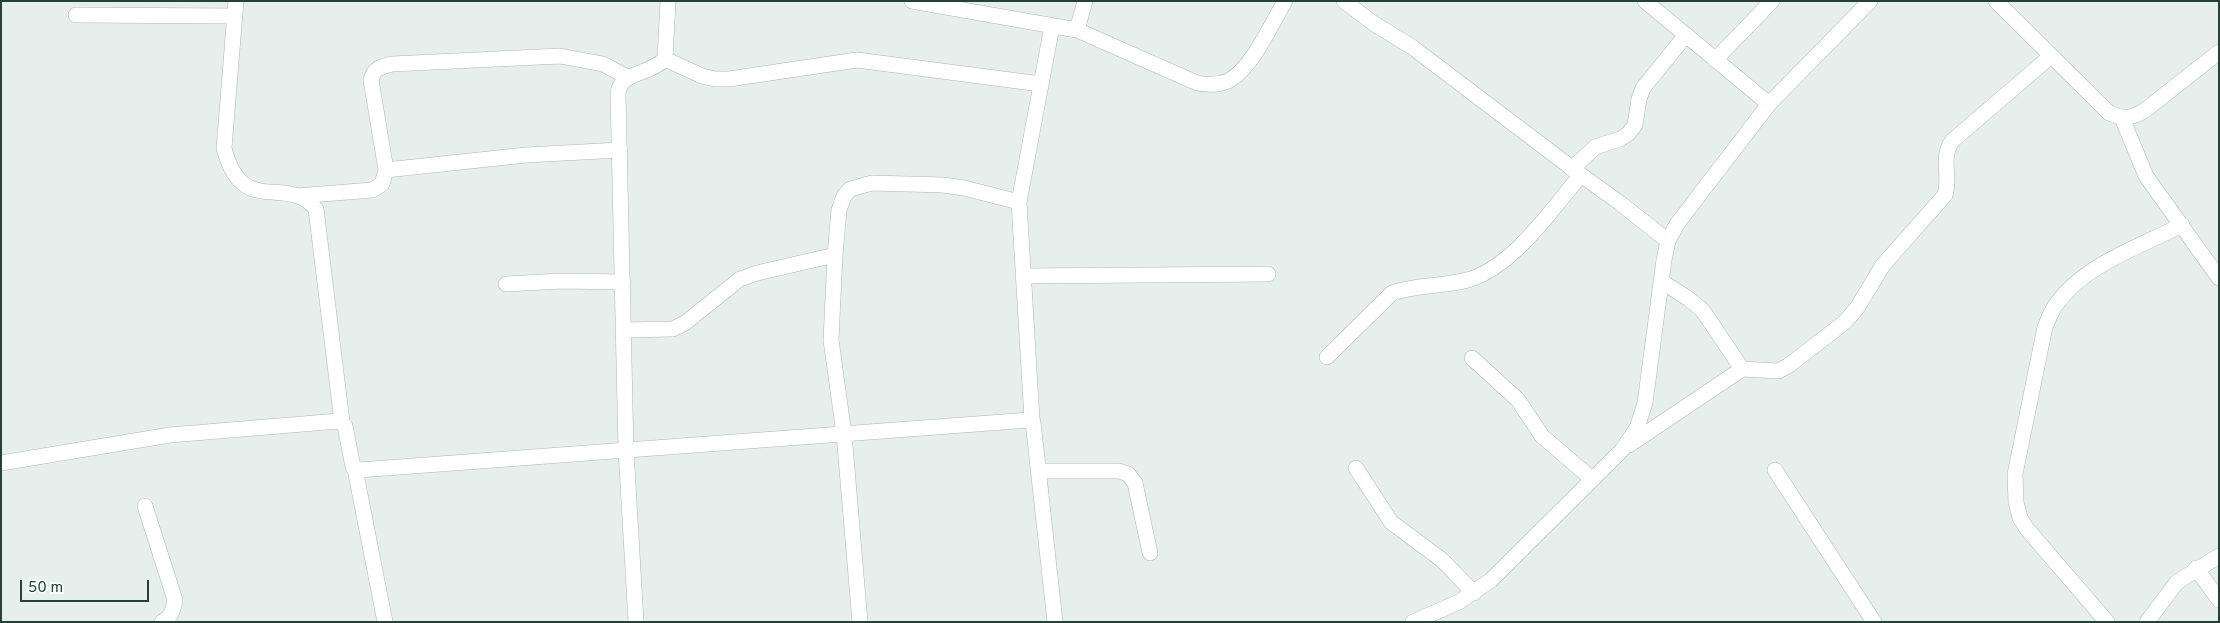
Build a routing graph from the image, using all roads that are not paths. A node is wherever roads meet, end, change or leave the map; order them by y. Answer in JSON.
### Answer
{"nodes":[{"id":1,"x":668,"y":1,"type":"edge"},
{"id":2,"x":912,"y":1,"type":"edge"},
{"id":3,"x":1085,"y":1,"type":"edge"},
{"id":4,"x":1285,"y":1,"type":"edge"},
{"id":5,"x":1344,"y":1,"type":"edge"},
{"id":6,"x":1645,"y":1,"type":"edge"},
{"id":7,"x":1772,"y":1,"type":"edge"},
{"id":8,"x":1870,"y":1,"type":"edge"},
{"id":9,"x":1996,"y":1,"type":"edge"},
{"id":10,"x":147,"y":8,"type":"edge"},
{"id":11,"x":236,"y":9,"type":"edge"},
{"id":12,"x":76,"y":15,"type":"dead end"},
{"id":13,"x":1052,"y":26,"type":"junction"},
{"id":14,"x":1076,"y":30,"type":"junction"},
{"id":15,"x":1686,"y":35,"type":"junction"},
{"id":16,"x":2219,"y":52,"type":"edge"},
{"id":17,"x":2051,"y":56,"type":"junction"},
{"id":18,"x":665,"y":59,"type":"junction"},
{"id":19,"x":1715,"y":60,"type":"junction"},
{"id":20,"x":627,"y":78,"type":"junction"},
{"id":21,"x":1041,"y":84,"type":"junction"},
{"id":22,"x":1768,"y":104,"type":"junction"},
{"id":23,"x":2122,"y":118,"type":"junction"},
{"id":24,"x":620,"y":150,"type":"junction"},
{"id":25,"x":386,"y":170,"type":"junction"},
{"id":26,"x":1577,"y":172,"type":"junction"},
{"id":27,"x":297,"y":196,"type":"junction"},
{"id":28,"x":1019,"y":202,"type":"junction"},
{"id":29,"x":2182,"y":225,"type":"junction"},
{"id":30,"x":1668,"y":241,"type":"junction"},
{"id":31,"x":835,"y":255,"type":"junction"},
{"id":32,"x":1268,"y":274,"type":"dead end"},
{"id":33,"x":1023,"y":276,"type":"junction"},
{"id":34,"x":2219,"y":278,"type":"edge"},
{"id":35,"x":1661,"y":281,"type":"junction"},
{"id":36,"x":623,"y":282,"type":"junction"},
{"id":37,"x":506,"y":284,"type":"dead end"},
{"id":38,"x":624,"y":330,"type":"junction"},
{"id":39,"x":1327,"y":357,"type":"dead end"},
{"id":40,"x":1472,"y":358,"type":"dead end"},
{"id":41,"x":1742,"y":369,"type":"junction"},
{"id":42,"x":1032,"y":420,"type":"junction"},
{"id":43,"x":342,"y":422,"type":"junction"},
{"id":44,"x":844,"y":434,"type":"junction"},
{"id":45,"x":626,"y":450,"type":"junction"},
{"id":46,"x":1622,"y":450,"type":"junction"},
{"id":47,"x":1,"y":463,"type":"edge"},
{"id":48,"x":1356,"y":468,"type":"dead end"},
{"id":49,"x":355,"y":469,"type":"junction"},
{"id":50,"x":1775,"y":470,"type":"dead end"},
{"id":51,"x":1038,"y":471,"type":"junction"},
{"id":52,"x":1592,"y":480,"type":"junction"},
{"id":53,"x":145,"y":506,"type":"dead end"},
{"id":54,"x":1150,"y":553,"type":"dead end"},
{"id":55,"x":2219,"y":556,"type":"edge"},
{"id":56,"x":2196,"y":568,"type":"junction"},
{"id":57,"x":1474,"y":594,"type":"junction"},
{"id":58,"x":2219,"y":600,"type":"edge"},
{"id":59,"x":162,"y":622,"type":"edge"},
{"id":60,"x":385,"y":622,"type":"edge"},
{"id":61,"x":636,"y":622,"type":"edge"},
{"id":62,"x":860,"y":622,"type":"edge"},
{"id":63,"x":1055,"y":622,"type":"edge"},
{"id":64,"x":1413,"y":622,"type":"edge"},
{"id":65,"x":1874,"y":622,"type":"edge"},
{"id":66,"x":2107,"y":622,"type":"edge"},
{"id":67,"x":2147,"y":622,"type":"edge"}],
"edges":[{"from":1,"to":18,"type":"street"},
{"from":2,"to":13,"type":"street"},
{"from":3,"to":14,"type":"street"},
{"from":4,"to":14,"type":"street"},
{"from":5,"to":26,"type":"street"},
{"from":6,"to":15,"type":"street"},
{"from":7,"to":19,"type":"street"},
{"from":8,"to":22,"type":"street"},
{"from":9,"to":17,"type":"street"},
{"from":10,"to":11,"type":"street"},
{"from":10,"to":12,"type":"street"},
{"from":11,"to":27,"type":"street"},
{"from":13,"to":14,"type":"street"},
{"from":13,"to":21,"type":"street"},
{"from":15,"to":19,"type":"street"},
{"from":15,"to":26,"type":"street"},
{"from":16,"to":23,"type":"street"},
{"from":17,"to":23,"type":"street"},
{"from":17,"to":41,"type":"street"},
{"from":18,"to":20,"type":"street"},
{"from":18,"to":21,"type":"street"},
{"from":19,"to":22,"type":"street"},
{"from":20,"to":24,"type":"street"},
{"from":20,"to":25,"type":"street"},
{"from":21,"to":28,"type":"street"},
{"from":22,"to":30,"type":"street"},
{"from":23,"to":29,"type":"street"},
{"from":24,"to":25,"type":"street"},
{"from":24,"to":36,"type":"street"},
{"from":25,"to":27,"type":"street"},
{"from":26,"to":30,"type":"street"},
{"from":26,"to":39,"type":"street"},
{"from":27,"to":43,"type":"street"},
{"from":28,"to":31,"type":"street"},
{"from":28,"to":33,"type":"street"},
{"from":29,"to":34,"type":"street"},
{"from":29,"to":66,"type":"street"},
{"from":30,"to":35,"type":"street"},
{"from":31,"to":38,"type":"street"},
{"from":31,"to":44,"type":"street"},
{"from":32,"to":33,"type":"street"},
{"from":33,"to":42,"type":"street"},
{"from":35,"to":41,"type":"street"},
{"from":35,"to":46,"type":"street"},
{"from":36,"to":37,"type":"street"},
{"from":36,"to":38,"type":"street"},
{"from":38,"to":45,"type":"street"},
{"from":40,"to":52,"type":"street"},
{"from":41,"to":46,"type":"street"},
{"from":42,"to":44,"type":"street"},
{"from":42,"to":51,"type":"street"},
{"from":43,"to":47,"type":"street"},
{"from":43,"to":49,"type":"street"},
{"from":44,"to":45,"type":"street"},
{"from":44,"to":62,"type":"street"},
{"from":45,"to":49,"type":"street"},
{"from":45,"to":61,"type":"street"},
{"from":46,"to":52,"type":"street"},
{"from":48,"to":57,"type":"street"},
{"from":49,"to":60,"type":"street"},
{"from":50,"to":65,"type":"street"},
{"from":51,"to":54,"type":"street"},
{"from":51,"to":63,"type":"street"},
{"from":52,"to":57,"type":"street"},
{"from":53,"to":59,"type":"street"},
{"from":55,"to":56,"type":"street"},
{"from":56,"to":58,"type":"street"},
{"from":56,"to":67,"type":"street"},
{"from":57,"to":64,"type":"street"}]}
